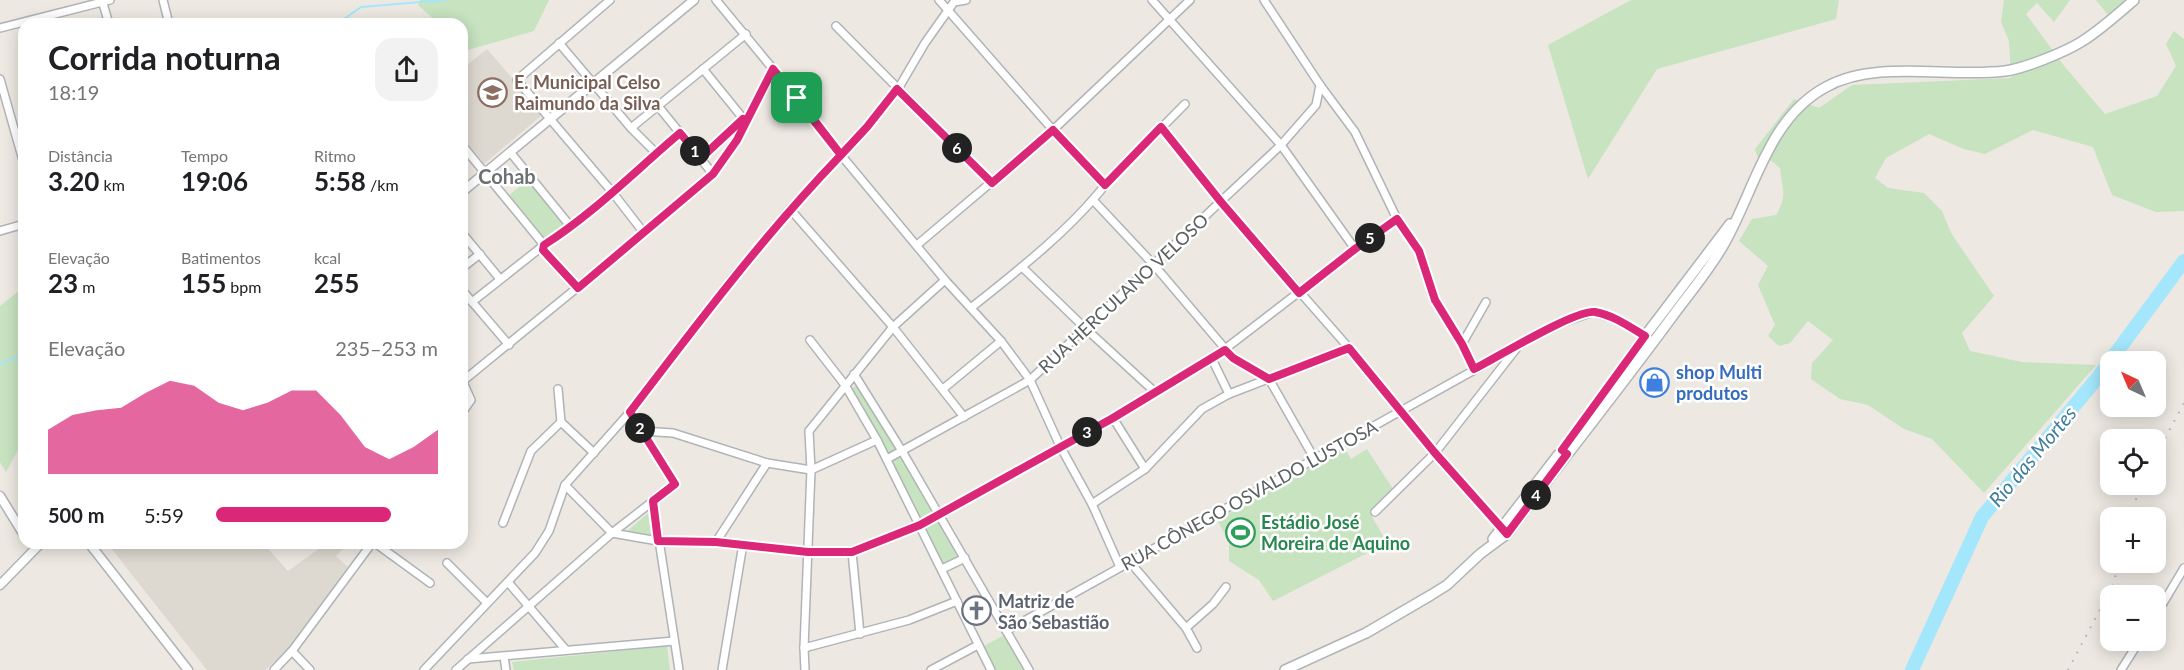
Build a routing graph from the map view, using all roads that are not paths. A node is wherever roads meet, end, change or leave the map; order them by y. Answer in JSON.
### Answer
{"nodes":[{"id":1,"x":163,"y":0,"type":"edge"},
{"id":2,"x":610,"y":0,"type":"edge"},
{"id":3,"x":694,"y":0,"type":"edge"},
{"id":4,"x":716,"y":0,"type":"edge"},
{"id":5,"x":939,"y":0,"type":"edge"},
{"id":6,"x":951,"y":0,"type":"edge"},
{"id":7,"x":966,"y":0,"type":"edge"},
{"id":8,"x":1152,"y":0,"type":"edge"},
{"id":9,"x":1190,"y":0,"type":"edge"},
{"id":10,"x":1264,"y":0,"type":"edge"},
{"id":11,"x":2134,"y":0,"type":"edge"},
{"id":12,"x":105,"y":1,"type":"edge"},
{"id":13,"x":948,"y":10,"type":"junction"},
{"id":14,"x":50,"y":18,"type":"edge"},
{"id":15,"x":108,"y":18,"type":"edge"},
{"id":16,"x":168,"y":18,"type":"edge"},
{"id":17,"x":1170,"y":18,"type":"junction"},
{"id":18,"x":18,"y":25,"type":"edge"},
{"id":19,"x":836,"y":26,"type":"dead end"},
{"id":20,"x":0,"y":28,"type":"edge"},
{"id":21,"x":746,"y":34,"type":"junction"},
{"id":22,"x":559,"y":43,"type":"junction"},
{"id":23,"x":703,"y":69,"type":"junction"},
{"id":24,"x":773,"y":69,"type":"junction"},
{"id":25,"x":0,"y":79,"type":"edge"},
{"id":26,"x":593,"y":83,"type":"junction"},
{"id":27,"x":1320,"y":86,"type":"junction"},
{"id":28,"x":897,"y":89,"type":"junction"},
{"id":29,"x":1185,"y":104,"type":"dead end"},
{"id":30,"x":658,"y":106,"type":"junction"},
{"id":31,"x":550,"y":120,"type":"junction"},
{"id":32,"x":745,"y":121,"type":"junction"},
{"id":33,"x":1161,"y":127,"type":"junction"},
{"id":34,"x":632,"y":128,"type":"junction"},
{"id":35,"x":1053,"y":130,"type":"junction"},
{"id":36,"x":680,"y":133,"type":"junction"},
{"id":37,"x":18,"y":143,"type":"edge"},
{"id":38,"x":1281,"y":145,"type":"junction"},
{"id":39,"x":468,"y":152,"type":"edge"},
{"id":40,"x":510,"y":152,"type":"junction"},
{"id":41,"x":656,"y":153,"type":"junction"},
{"id":42,"x":841,"y":155,"type":"junction"},
{"id":43,"x":701,"y":158,"type":"junction"},
{"id":44,"x":485,"y":173,"type":"junction"},
{"id":45,"x":713,"y":174,"type":"junction"},
{"id":46,"x":992,"y":183,"type":"junction"},
{"id":47,"x":1105,"y":185,"type":"junction"},
{"id":48,"x":468,"y":187,"type":"edge"},
{"id":49,"x":613,"y":193,"type":"junction"},
{"id":50,"x":1093,"y":200,"type":"junction"},
{"id":51,"x":1221,"y":202,"type":"junction"},
{"id":52,"x":790,"y":209,"type":"junction"},
{"id":53,"x":1740,"y":212,"type":"junction"},
{"id":54,"x":1397,"y":219,"type":"junction"},
{"id":55,"x":18,"y":226,"type":"edge"},
{"id":56,"x":571,"y":227,"type":"junction"},
{"id":57,"x":0,"y":231,"type":"edge"},
{"id":58,"x":644,"y":233,"type":"junction"},
{"id":59,"x":468,"y":240,"type":"edge"},
{"id":60,"x":917,"y":244,"type":"junction"},
{"id":61,"x":544,"y":245,"type":"junction"},
{"id":62,"x":1355,"y":249,"type":"junction"},
{"id":63,"x":480,"y":254,"type":"junction"},
{"id":64,"x":468,"y":263,"type":"edge"},
{"id":65,"x":1154,"y":265,"type":"junction"},
{"id":66,"x":1022,"y":267,"type":"junction"},
{"id":67,"x":501,"y":279,"type":"junction"},
{"id":68,"x":945,"y":280,"type":"junction"},
{"id":69,"x":578,"y":288,"type":"junction"},
{"id":70,"x":1299,"y":293,"type":"junction"},
{"id":71,"x":468,"y":297,"type":"edge"},
{"id":72,"x":472,"y":302,"type":"junction"},
{"id":73,"x":1486,"y":302,"type":"dead end"},
{"id":74,"x":972,"y":307,"type":"junction"},
{"id":75,"x":894,"y":327,"type":"junction"},
{"id":76,"x":1085,"y":328,"type":"junction"},
{"id":77,"x":1645,"y":336,"type":"junction"},
{"id":78,"x":810,"y":340,"type":"dead end"},
{"id":79,"x":1001,"y":341,"type":"junction"},
{"id":80,"x":1654,"y":342,"type":"junction"},
{"id":81,"x":1462,"y":344,"type":"junction"},
{"id":82,"x":509,"y":345,"type":"junction"},
{"id":83,"x":1517,"y":347,"type":"junction"},
{"id":84,"x":1349,"y":348,"type":"junction"},
{"id":85,"x":1225,"y":350,"type":"junction"},
{"id":86,"x":1212,"y":359,"type":"junction"},
{"id":87,"x":1474,"y":369,"type":"junction"},
{"id":88,"x":854,"y":374,"type":"junction"},
{"id":89,"x":468,"y":377,"type":"edge"},
{"id":90,"x":1269,"y":379,"type":"junction"},
{"id":91,"x":1030,"y":380,"type":"junction"},
{"id":92,"x":845,"y":385,"type":"junction"},
{"id":93,"x":558,"y":389,"type":"dead end"},
{"id":94,"x":943,"y":389,"type":"junction"},
{"id":95,"x":1156,"y":393,"type":"junction"},
{"id":96,"x":1229,"y":394,"type":"junction"},
{"id":97,"x":1400,"y":410,"type":"junction"},
{"id":98,"x":630,"y":412,"type":"junction"},
{"id":99,"x":964,"y":417,"type":"junction"},
{"id":100,"x":1113,"y":418,"type":"junction"},
{"id":101,"x":561,"y":422,"type":"junction"},
{"id":102,"x":642,"y":431,"type":"junction"},
{"id":103,"x":877,"y":440,"type":"junction"},
{"id":104,"x":1060,"y":446,"type":"junction"},
{"id":105,"x":902,"y":451,"type":"junction"},
{"id":106,"x":1565,"y":452,"type":"junction"},
{"id":107,"x":594,"y":453,"type":"junction"},
{"id":108,"x":1435,"y":453,"type":"junction"},
{"id":109,"x":1314,"y":458,"type":"junction"},
{"id":110,"x":887,"y":459,"type":"junction"},
{"id":111,"x":767,"y":463,"type":"junction"},
{"id":112,"x":1145,"y":469,"type":"junction"},
{"id":113,"x":810,"y":470,"type":"junction"},
{"id":114,"x":565,"y":485,"type":"junction"},
{"id":115,"x":0,"y":496,"type":"edge"},
{"id":116,"x":653,"y":501,"type":"junction"},
{"id":117,"x":1092,"y":504,"type":"junction"},
{"id":118,"x":1375,"y":512,"type":"dead end"},
{"id":119,"x":938,"y":515,"type":"junction"},
{"id":120,"x":503,"y":523,"type":"dead end"},
{"id":121,"x":18,"y":525,"type":"edge"},
{"id":122,"x":920,"y":525,"type":"junction"},
{"id":123,"x":1504,"y":532,"type":"junction"},
{"id":124,"x":612,"y":533,"type":"junction"},
{"id":125,"x":658,"y":541,"type":"junction"},
{"id":126,"x":716,"y":542,"type":"junction"},
{"id":127,"x":743,"y":544,"type":"junction"},
{"id":128,"x":29,"y":549,"type":"edge"},
{"id":129,"x":93,"y":549,"type":"edge"},
{"id":130,"x":369,"y":549,"type":"edge"},
{"id":131,"x":382,"y":549,"type":"edge"},
{"id":132,"x":808,"y":552,"type":"junction"},
{"id":133,"x":852,"y":552,"type":"junction"},
{"id":134,"x":965,"y":558,"type":"junction"},
{"id":135,"x":1130,"y":562,"type":"junction"},
{"id":136,"x":447,"y":563,"type":"dead end"},
{"id":137,"x":1120,"y":567,"type":"junction"},
{"id":138,"x":2184,"y":568,"type":"edge"},
{"id":139,"x":942,"y":569,"type":"junction"},
{"id":140,"x":508,"y":582,"type":"junction"},
{"id":141,"x":430,"y":583,"type":"dead end"},
{"id":142,"x":0,"y":585,"type":"edge"},
{"id":143,"x":1226,"y":587,"type":"dead end"},
{"id":144,"x":2166,"y":598,"type":"edge"},
{"id":145,"x":957,"y":601,"type":"junction"},
{"id":146,"x":487,"y":603,"type":"junction"},
{"id":147,"x":529,"y":606,"type":"junction"},
{"id":148,"x":1186,"y":628,"type":"junction"},
{"id":149,"x":1006,"y":631,"type":"junction"},
{"id":150,"x":860,"y":634,"type":"junction"},
{"id":151,"x":674,"y":642,"type":"junction"},
{"id":152,"x":978,"y":645,"type":"junction"},
{"id":153,"x":804,"y":648,"type":"junction"},
{"id":154,"x":1197,"y":648,"type":"dead end"},
{"id":155,"x":566,"y":650,"type":"junction"},
{"id":156,"x":292,"y":651,"type":"junction"},
{"id":157,"x":2133,"y":651,"type":"edge"},
{"id":158,"x":504,"y":657,"type":"junction"},
{"id":159,"x":468,"y":659,"type":"junction"},
{"id":160,"x":188,"y":670,"type":"edge"},
{"id":161,"x":274,"y":670,"type":"edge"},
{"id":162,"x":310,"y":670,"type":"edge"},
{"id":163,"x":424,"y":670,"type":"edge"},
{"id":164,"x":456,"y":670,"type":"edge"},
{"id":165,"x":506,"y":670,"type":"edge"},
{"id":166,"x":679,"y":670,"type":"edge"},
{"id":167,"x":722,"y":670,"type":"edge"},
{"id":168,"x":806,"y":670,"type":"edge"},
{"id":169,"x":931,"y":670,"type":"edge"},
{"id":170,"x":991,"y":670,"type":"edge"},
{"id":171,"x":1029,"y":670,"type":"edge"},
{"id":172,"x":1284,"y":670,"type":"edge"},
{"id":173,"x":2121,"y":670,"type":"edge"}],
"edges":[{"from":1,"to":16,"type":"street"},
{"from":2,"to":22,"type":"street"},
{"from":3,"to":26,"type":"street"},
{"from":4,"to":21,"type":"street"},
{"from":5,"to":13,"type":"street"},
{"from":6,"to":13,"type":"street"},
{"from":7,"to":13,"type":"street"},
{"from":8,"to":17,"type":"street"},
{"from":9,"to":17,"type":"street"},
{"from":10,"to":27,"type":"street"},
{"from":11,"to":53,"type":"main road"},
{"from":12,"to":14,"type":"street"},
{"from":12,"to":15,"type":"street"},
{"from":13,"to":28,"type":"street"},
{"from":13,"to":35,"type":"street"},
{"from":17,"to":35,"type":"street"},
{"from":17,"to":38,"type":"street"},
{"from":18,"to":20,"type":"street"},
{"from":19,"to":28,"type":"street"},
{"from":21,"to":23,"type":"street"},
{"from":21,"to":24,"type":"street"},
{"from":22,"to":26,"type":"street"},
{"from":22,"to":31,"type":"street"},
{"from":23,"to":30,"type":"street"},
{"from":23,"to":32,"type":"street"},
{"from":24,"to":32,"type":"street"},
{"from":24,"to":42,"type":"street"},
{"from":25,"to":37,"type":"street"},
{"from":26,"to":31,"type":"street"},
{"from":26,"to":34,"type":"street"},
{"from":27,"to":38,"type":"street","name":"RUA HERCULANO VELOSO"},
{"from":27,"to":54,"type":"street"},
{"from":28,"to":42,"type":"street"},
{"from":28,"to":46,"type":"street"},
{"from":29,"to":33,"type":"street"},
{"from":30,"to":34,"type":"street"},
{"from":30,"to":36,"type":"street"},
{"from":31,"to":40,"type":"street"},
{"from":31,"to":49,"type":"street"},
{"from":32,"to":43,"type":"street"},
{"from":32,"to":45,"type":"street"},
{"from":33,"to":47,"type":"street"},
{"from":33,"to":51,"type":"street"},
{"from":34,"to":41,"type":"street"},
{"from":35,"to":46,"type":"street"},
{"from":35,"to":47,"type":"street"},
{"from":36,"to":41,"type":"street"},
{"from":36,"to":43,"type":"street"},
{"from":38,"to":51,"type":"street","name":"RUA HERCULANO VELOSO"},
{"from":38,"to":62,"type":"street"},
{"from":39,"to":44,"type":"street"},
{"from":40,"to":44,"type":"street"},
{"from":40,"to":56,"type":"street"},
{"from":41,"to":49,"type":"street"},
{"from":42,"to":52,"type":"street"},
{"from":42,"to":60,"type":"street"},
{"from":43,"to":45,"type":"street"},
{"from":44,"to":48,"type":"street"},
{"from":44,"to":61,"type":"street"},
{"from":45,"to":58,"type":"street"},
{"from":46,"to":60,"type":"street"},
{"from":47,"to":50,"type":"street"},
{"from":49,"to":56,"type":"street"},
{"from":49,"to":58,"type":"street"},
{"from":50,"to":65,"type":"street"},
{"from":50,"to":66,"type":"street"},
{"from":51,"to":65,"type":"street","name":"RUA HERCULANO VELOSO"},
{"from":51,"to":70,"type":"street"},
{"from":52,"to":75,"type":"street"},
{"from":52,"to":98,"type":"street"},
{"from":53,"to":77,"type":"main road"},
{"from":53,"to":80,"type":"main road"},
{"from":54,"to":62,"type":"street"},
{"from":54,"to":81,"type":"street"},
{"from":55,"to":57,"type":"street"},
{"from":56,"to":61,"type":"street"},
{"from":58,"to":69,"type":"street"},
{"from":59,"to":63,"type":"street"},
{"from":60,"to":68,"type":"street"},
{"from":61,"to":67,"type":"street"},
{"from":61,"to":69,"type":"street"},
{"from":62,"to":70,"type":"street"},
{"from":63,"to":64,"type":"street"},
{"from":63,"to":67,"type":"street"},
{"from":65,"to":76,"type":"street","name":"RUA HERCULANO VELOSO"},
{"from":65,"to":85,"type":"street"},
{"from":66,"to":74,"type":"street"},
{"from":66,"to":76,"type":"street"},
{"from":67,"to":72,"type":"street"},
{"from":68,"to":74,"type":"street"},
{"from":68,"to":75,"type":"street"},
{"from":69,"to":82,"type":"street"},
{"from":70,"to":84,"type":"street"},
{"from":70,"to":85,"type":"street"},
{"from":71,"to":72,"type":"street"},
{"from":72,"to":82,"type":"street"},
{"from":73,"to":81,"type":"street"},
{"from":74,"to":79,"type":"street"},
{"from":75,"to":88,"type":"street"},
{"from":75,"to":94,"type":"street"},
{"from":76,"to":91,"type":"street","name":"RUA HERCULANO VELOSO"},
{"from":76,"to":95,"type":"street"},
{"from":77,"to":80,"type":"street","name":"RUA CÔNEGO OSVALDO LUSTOSA"},
{"from":77,"to":83,"type":"street","name":"RUA CÔNEGO OSVALDO LUSTOSA"},
{"from":77,"to":106,"type":"main road"},
{"from":78,"to":92,"type":"street"},
{"from":79,"to":91,"type":"street"},
{"from":79,"to":94,"type":"street"},
{"from":80,"to":106,"type":"main road"},
{"from":81,"to":87,"type":"street"},
{"from":82,"to":89,"type":"street"},
{"from":83,"to":87,"type":"street","name":"RUA CÔNEGO OSVALDO LUSTOSA"},
{"from":83,"to":108,"type":"street"},
{"from":84,"to":90,"type":"street"},
{"from":84,"to":97,"type":"street"},
{"from":85,"to":86,"type":"street"},
{"from":85,"to":90,"type":"street"},
{"from":86,"to":95,"type":"street"},
{"from":86,"to":96,"type":"street"},
{"from":87,"to":97,"type":"street","name":"RUA CÔNEGO OSVALDO LUSTOSA"},
{"from":88,"to":92,"type":"street"},
{"from":88,"to":105,"type":"street"},
{"from":90,"to":96,"type":"street"},
{"from":90,"to":109,"type":"street"},
{"from":91,"to":99,"type":"street","name":"RUA HERCULANO VELOSO"},
{"from":91,"to":104,"type":"street"},
{"from":92,"to":103,"type":"street"},
{"from":92,"to":113,"type":"street"},
{"from":93,"to":101,"type":"street"},
{"from":94,"to":99,"type":"street"},
{"from":95,"to":100,"type":"street"},
{"from":96,"to":112,"type":"street"},
{"from":97,"to":108,"type":"street"},
{"from":97,"to":109,"type":"street","name":"RUA CÔNEGO OSVALDO LUSTOSA"},
{"from":98,"to":102,"type":"street"},
{"from":98,"to":107,"type":"street"},
{"from":99,"to":105,"type":"street","name":"RUA HERCULANO VELOSO"},
{"from":100,"to":104,"type":"street"},
{"from":100,"to":112,"type":"street"},
{"from":101,"to":107,"type":"street"},
{"from":101,"to":120,"type":"street"},
{"from":102,"to":111,"type":"street"},
{"from":102,"to":116,"type":"street"},
{"from":103,"to":110,"type":"street"},
{"from":103,"to":113,"type":"street"},
{"from":104,"to":117,"type":"street"},
{"from":104,"to":119,"type":"street"},
{"from":105,"to":110,"type":"street","name":"RUA HERCULANO VELOSO"},
{"from":105,"to":119,"type":"street"},
{"from":106,"to":123,"type":"main road"},
{"from":107,"to":114,"type":"street"},
{"from":108,"to":118,"type":"street"},
{"from":108,"to":123,"type":"street"},
{"from":109,"to":135,"type":"street","name":"RUA CÔNEGO OSVALDO LUSTOSA"},
{"from":110,"to":122,"type":"street"},
{"from":111,"to":113,"type":"street"},
{"from":111,"to":126,"type":"street"},
{"from":112,"to":117,"type":"street"},
{"from":113,"to":132,"type":"street"},
{"from":114,"to":124,"type":"street"},
{"from":114,"to":140,"type":"street"},
{"from":115,"to":121,"type":"street"},
{"from":116,"to":124,"type":"street"},
{"from":116,"to":125,"type":"street"},
{"from":117,"to":137,"type":"street"},
{"from":119,"to":122,"type":"street"},
{"from":119,"to":134,"type":"street"},
{"from":122,"to":133,"type":"street"},
{"from":122,"to":139,"type":"street"},
{"from":123,"to":172,"type":"main road"},
{"from":124,"to":125,"type":"street"},
{"from":124,"to":147,"type":"street"},
{"from":125,"to":126,"type":"street"},
{"from":125,"to":151,"type":"street"},
{"from":126,"to":127,"type":"street"},
{"from":127,"to":132,"type":"street"},
{"from":127,"to":167,"type":"street"},
{"from":128,"to":142,"type":"street"},
{"from":129,"to":160,"type":"street"},
{"from":130,"to":156,"type":"street"},
{"from":131,"to":141,"type":"street"},
{"from":132,"to":133,"type":"street"},
{"from":132,"to":153,"type":"street"},
{"from":133,"to":150,"type":"street"},
{"from":134,"to":139,"type":"street"},
{"from":134,"to":149,"type":"street"},
{"from":135,"to":137,"type":"street","name":"RUA CÔNEGO OSVALDO LUSTOSA"},
{"from":135,"to":148,"type":"street"},
{"from":136,"to":146,"type":"street"},
{"from":137,"to":149,"type":"street","name":"RUA CÔNEGO OSVALDO LUSTOSA"},
{"from":138,"to":144,"type":"street"},
{"from":139,"to":145,"type":"street"},
{"from":140,"to":146,"type":"street"},
{"from":140,"to":147,"type":"street"},
{"from":143,"to":148,"type":"street"},
{"from":145,"to":150,"type":"street"},
{"from":145,"to":152,"type":"street"},
{"from":146,"to":163,"type":"street"},
{"from":147,"to":155,"type":"street"},
{"from":147,"to":159,"type":"street"},
{"from":148,"to":154,"type":"street"},
{"from":149,"to":171,"type":"street"},
{"from":150,"to":153,"type":"street"},
{"from":151,"to":155,"type":"street"},
{"from":151,"to":166,"type":"street"},
{"from":152,"to":169,"type":"street"},
{"from":152,"to":170,"type":"street"},
{"from":153,"to":168,"type":"street"},
{"from":155,"to":158,"type":"street"},
{"from":156,"to":161,"type":"street"},
{"from":156,"to":162,"type":"street"},
{"from":157,"to":173,"type":"street"},
{"from":158,"to":159,"type":"street"},
{"from":158,"to":165,"type":"street"},
{"from":159,"to":164,"type":"street"}]}
